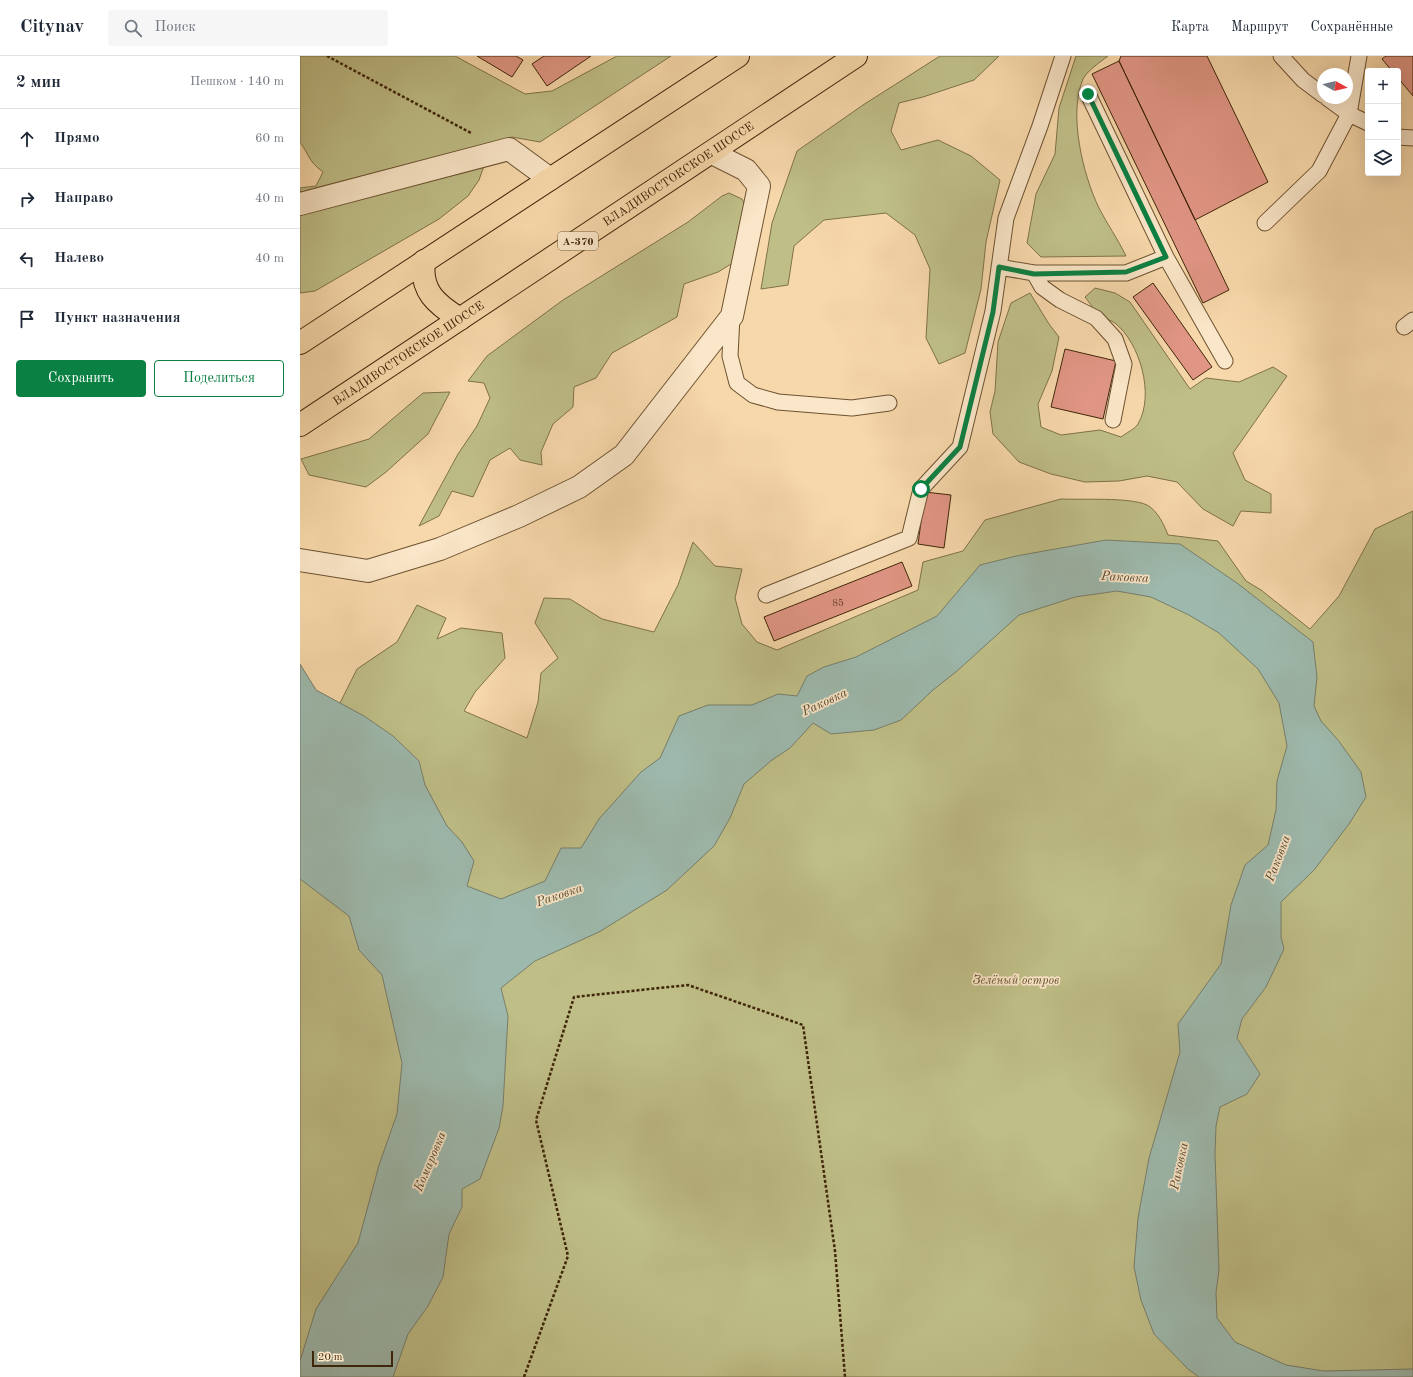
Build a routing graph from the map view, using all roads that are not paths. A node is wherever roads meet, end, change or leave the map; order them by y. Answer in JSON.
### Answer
{"nodes":[{"id":1,"x":738,"y":56,"type":"edge"},
{"id":2,"x":856,"y":56,"type":"edge"},
{"id":3,"x":1063,"y":56,"type":"edge"},
{"id":4,"x":1281,"y":56,"type":"edge"},
{"id":5,"x":1359,"y":56,"type":"edge"},
{"id":6,"x":1317,"y":90,"type":"edge"},
{"id":7,"x":1088,"y":94,"type":"dead end"},
{"id":8,"x":1335,"y":104,"type":"edge"},
{"id":9,"x":1349,"y":114,"type":"junction"},
{"id":10,"x":1365,"y":122,"type":"edge"},
{"id":11,"x":1401,"y":137,"type":"edge"},
{"id":12,"x":1413,"y":138,"type":"edge"},
{"id":13,"x":712,"y":153,"type":"junction"},
{"id":14,"x":550,"y":179,"type":"junction"},
{"id":15,"x":300,"y":204,"type":"edge"},
{"id":16,"x":1265,"y":224,"type":"dead end"},
{"id":17,"x":1166,"y":257,"type":"junction"},
{"id":18,"x":424,"y":260,"type":"junction"},
{"id":19,"x":999,"y":267,"type":"junction"},
{"id":20,"x":1034,"y":274,"type":"junction"},
{"id":21,"x":732,"y":316,"type":"junction"},
{"id":22,"x":460,"y":319,"type":"junction"},
{"id":23,"x":300,"y":342,"type":"edge"},
{"id":24,"x":1225,"y":361,"type":"dead end"},
{"id":25,"x":889,"y":403,"type":"dead end"},
{"id":26,"x":1113,"y":420,"type":"dead end"},
{"id":27,"x":300,"y":426,"type":"edge"},
{"id":28,"x":300,"y":560,"type":"edge"},
{"id":29,"x":766,"y":595,"type":"dead end"}],
"edges":[{"from":1,"to":14,"type":"highway"},
{"from":2,"to":13,"type":"highway","name":"ВЛАДИВОСТОКСКОЕ ШОССЕ","number":"А-370"},
{"from":3,"to":19,"type":"lane"},
{"from":4,"to":6,"type":"lane"},
{"from":5,"to":9,"type":"lane"},
{"from":7,"to":17,"type":"lane"},
{"from":8,"to":9,"type":"lane"},
{"from":9,"to":10,"type":"lane"},
{"from":9,"to":16,"type":"lane"},
{"from":11,"to":12,"type":"lane"},
{"from":13,"to":21,"type":"street"},
{"from":13,"to":22,"type":"highway","name":"ВЛАДИВОСТОКСКОЕ ШОССЕ","number":"А-370"},
{"from":14,"to":15,"type":"street"},
{"from":14,"to":18,"type":"highway"},
{"from":17,"to":20,"type":"lane"},
{"from":17,"to":24,"type":"lane"},
{"from":18,"to":22,"type":"highway"},
{"from":18,"to":23,"type":"highway"},
{"from":19,"to":20,"type":"lane"},
{"from":19,"to":29,"type":"lane"},
{"from":20,"to":26,"type":"lane"},
{"from":21,"to":25,"type":"lane"},
{"from":21,"to":28,"type":"street"},
{"from":22,"to":27,"type":"highway","name":"ВЛАДИВОСТОКСКОЕ ШОССЕ","number":"А-370"}]}
